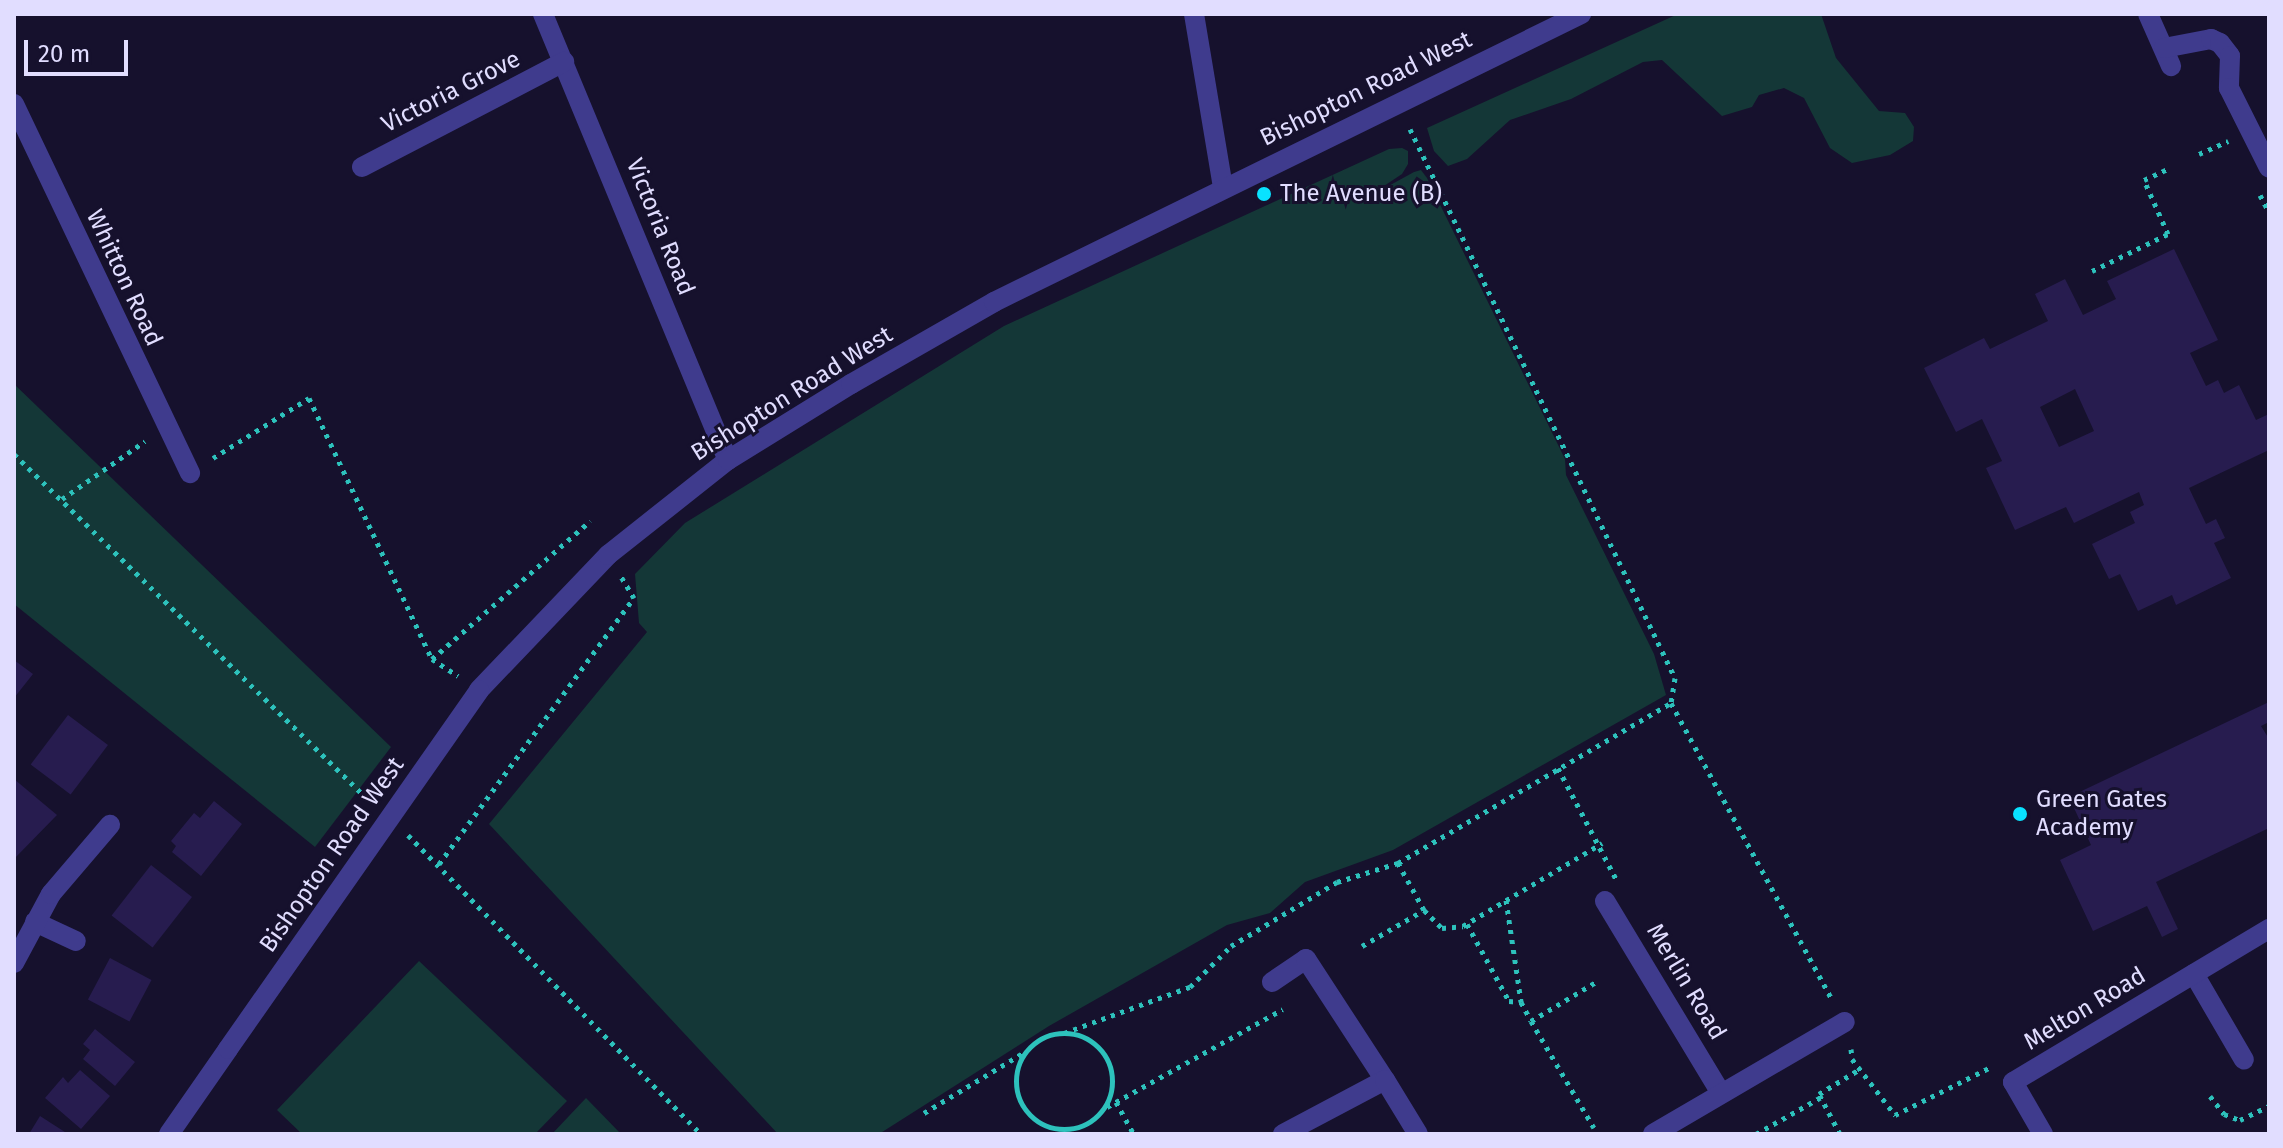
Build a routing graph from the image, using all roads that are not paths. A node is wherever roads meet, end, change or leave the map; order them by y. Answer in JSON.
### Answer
{"nodes":[{"id":1,"x":543,"y":14,"type":"edge"},
{"id":2,"x":1194,"y":14,"type":"edge"},
{"id":3,"x":1581,"y":14,"type":"edge"},
{"id":4,"x":2148,"y":14,"type":"edge"},
{"id":5,"x":564,"y":62,"type":"junction"},
{"id":6,"x":14,"y":104,"type":"edge"},
{"id":7,"x":362,"y":167,"type":"dead end"},
{"id":8,"x":2269,"y":168,"type":"edge"},
{"id":9,"x":1223,"y":187,"type":"junction"},
{"id":10,"x":728,"y":460,"type":"junction"},
{"id":11,"x":190,"y":473,"type":"road end"},
{"id":12,"x":110,"y":825,"type":"dead end"},
{"id":13,"x":1605,"y":901,"type":"road end"},
{"id":14,"x":35,"y":922,"type":"junction"},
{"id":15,"x":2269,"y":929,"type":"edge"},
{"id":16,"x":76,"y":941,"type":"dead end"},
{"id":17,"x":14,"y":963,"type":"edge"},
{"id":18,"x":2194,"y":974,"type":"junction"},
{"id":19,"x":1272,"y":982,"type":"road end"},
{"id":20,"x":1845,"y":1022,"type":"road end"},
{"id":21,"x":2244,"y":1060,"type":"dead end"},
{"id":22,"x":1385,"y":1080,"type":"junction"},
{"id":23,"x":1720,"y":1092,"type":"junction"},
{"id":24,"x":169,"y":1134,"type":"edge"},
{"id":25,"x":1283,"y":1134,"type":"edge"},
{"id":26,"x":1418,"y":1134,"type":"edge"},
{"id":27,"x":1653,"y":1134,"type":"edge"},
{"id":28,"x":2043,"y":1134,"type":"edge"}],
"edges":[{"from":1,"to":5,"type":"street","name":"Victoria Road"},
{"from":2,"to":9,"type":"street"},
{"from":3,"to":9,"type":"street","name":"Bishopton Road West"},
{"from":4,"to":8,"type":"street"},
{"from":5,"to":7,"type":"street","name":"Victoria Grove"},
{"from":5,"to":10,"type":"street","name":"Victoria Road"},
{"from":6,"to":11,"type":"street","name":"Whitton Road"},
{"from":9,"to":10,"type":"street","name":"Bishopton Road West"},
{"from":10,"to":24,"type":"street","name":"Bishopton Road West","bridge":true},
{"from":12,"to":14,"type":"street"},
{"from":13,"to":23,"type":"street","name":"Merlin Road"},
{"from":14,"to":16,"type":"street"},
{"from":14,"to":17,"type":"street"},
{"from":15,"to":18,"type":"street","name":"Melton Road"},
{"from":18,"to":21,"type":"street"},
{"from":18,"to":28,"type":"street","name":"Melton Road"},
{"from":19,"to":22,"type":"street"},
{"from":20,"to":23,"type":"street"},
{"from":22,"to":25,"type":"street"},
{"from":22,"to":26,"type":"street"},
{"from":23,"to":27,"type":"street"}]}
